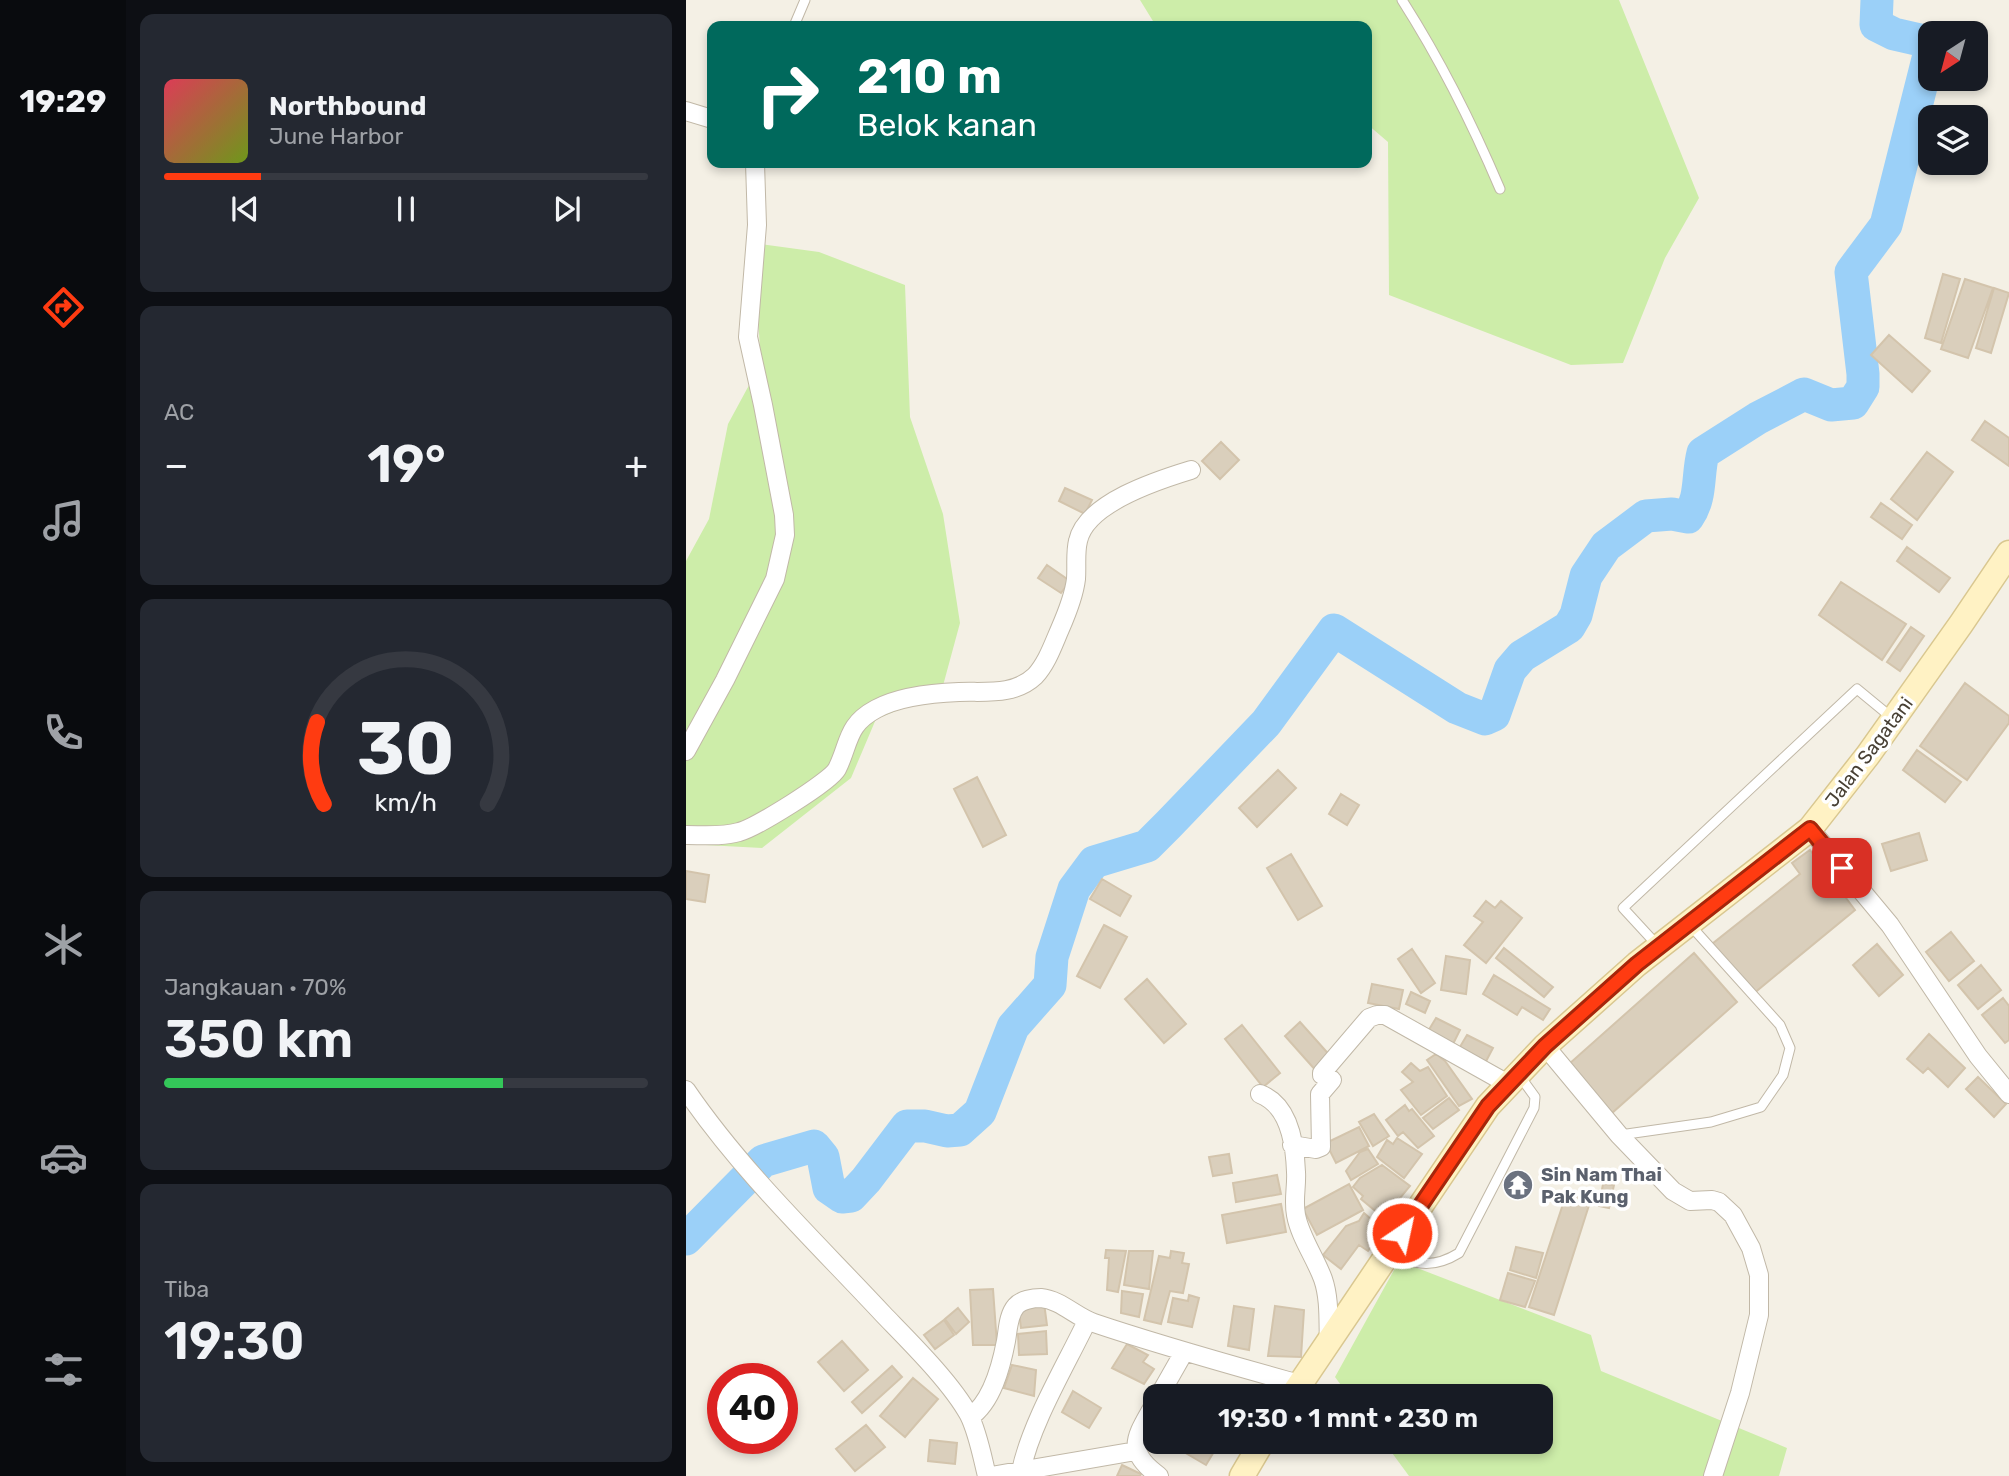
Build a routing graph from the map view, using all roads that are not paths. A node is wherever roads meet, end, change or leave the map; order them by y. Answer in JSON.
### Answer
{"nodes":[{"id":1,"x":805,"y":0,"type":"edge"},
{"id":2,"x":1402,"y":0,"type":"edge"},
{"id":3,"x":796,"y":21,"type":"edge"},
{"id":4,"x":686,"y":111,"type":"edge"},
{"id":5,"x":707,"y":117,"type":"edge"},
{"id":6,"x":755,"y":168,"type":"edge"},
{"id":7,"x":1500,"y":189,"type":"dead end"},
{"id":8,"x":1191,"y":470,"type":"dead end"},
{"id":9,"x":2009,"y":553,"type":"edge"},
{"id":10,"x":1893,"y":720,"type":"junction"},
{"id":11,"x":686,"y":751,"type":"edge"},
{"id":12,"x":1810,"y":829,"type":"junction"},
{"id":13,"x":686,"y":835,"type":"edge"},
{"id":14,"x":1689,"y":924,"type":"junction"},
{"id":15,"x":1659,"y":947,"type":"junction"},
{"id":16,"x":1545,"y":1046,"type":"junction"},
{"id":17,"x":1513,"y":1079,"type":"junction"},
{"id":18,"x":686,"y":1090,"type":"edge"},
{"id":19,"x":1260,"y":1094,"type":"dead end"},
{"id":20,"x":2009,"y":1094,"type":"edge"},
{"id":21,"x":1619,"y":1135,"type":"junction"},
{"id":22,"x":1292,"y":1145,"type":"junction"},
{"id":23,"x":1388,"y":1255,"type":"junction"},
{"id":24,"x":1087,"y":1321,"type":"junction"},
{"id":25,"x":1329,"y":1344,"type":"junction"},
{"id":26,"x":1184,"y":1352,"type":"junction"},
{"id":27,"x":1165,"y":1384,"type":"edge"},
{"id":28,"x":1278,"y":1384,"type":"edge"},
{"id":29,"x":1300,"y":1384,"type":"edge"},
{"id":30,"x":970,"y":1417,"type":"junction"},
{"id":31,"x":1143,"y":1427,"type":"edge"},
{"id":32,"x":1136,"y":1451,"type":"junction"},
{"id":33,"x":1255,"y":1454,"type":"edge"},
{"id":34,"x":1021,"y":1471,"type":"junction"},
{"id":35,"x":989,"y":1476,"type":"edge"},
{"id":36,"x":1159,"y":1476,"type":"edge"},
{"id":37,"x":1242,"y":1476,"type":"edge"},
{"id":38,"x":1713,"y":1476,"type":"edge"}],
"edges":[{"from":1,"to":3,"type":"lane"},
{"from":2,"to":7,"type":"lane"},
{"from":4,"to":5,"type":"street"},
{"from":6,"to":11,"type":"street"},
{"from":8,"to":13,"type":"street"},
{"from":9,"to":10,"type":"street","name":"Jalan Sagatani"},
{"from":10,"to":12,"type":"street","name":"Jalan Sagatani"},
{"from":10,"to":15,"type":"lane"},
{"from":12,"to":14,"type":"street","name":"Jalan Sagatani"},
{"from":12,"to":20,"type":"street"},
{"from":14,"to":15,"type":"street","name":"Jalan Sagatani"},
{"from":14,"to":21,"type":"lane"},
{"from":15,"to":16,"type":"street","name":"Jalan Sagatani"},
{"from":16,"to":17,"type":"street","name":"Jalan Sagatani"},
{"from":16,"to":21,"type":"street"},
{"from":17,"to":22,"type":"street"},
{"from":17,"to":23,"type":"street","name":"Jalan Sagatani"},
{"from":17,"to":23,"type":"lane"},
{"from":18,"to":30,"type":"street"},
{"from":19,"to":22,"type":"street"},
{"from":21,"to":38,"type":"street"},
{"from":22,"to":25,"type":"street"},
{"from":23,"to":25,"type":"street","name":"Jalan Sagatani"},
{"from":24,"to":26,"type":"street"},
{"from":24,"to":30,"type":"street"},
{"from":24,"to":34,"type":"street"},
{"from":25,"to":29,"type":"street","name":"Jalan Sagatani"},
{"from":26,"to":27,"type":"street"},
{"from":26,"to":28,"type":"street"},
{"from":30,"to":35,"type":"street"},
{"from":31,"to":32,"type":"street"},
{"from":32,"to":34,"type":"street"},
{"from":32,"to":36,"type":"street"},
{"from":33,"to":37,"type":"street"},
{"from":34,"to":35,"type":"street"}]}
